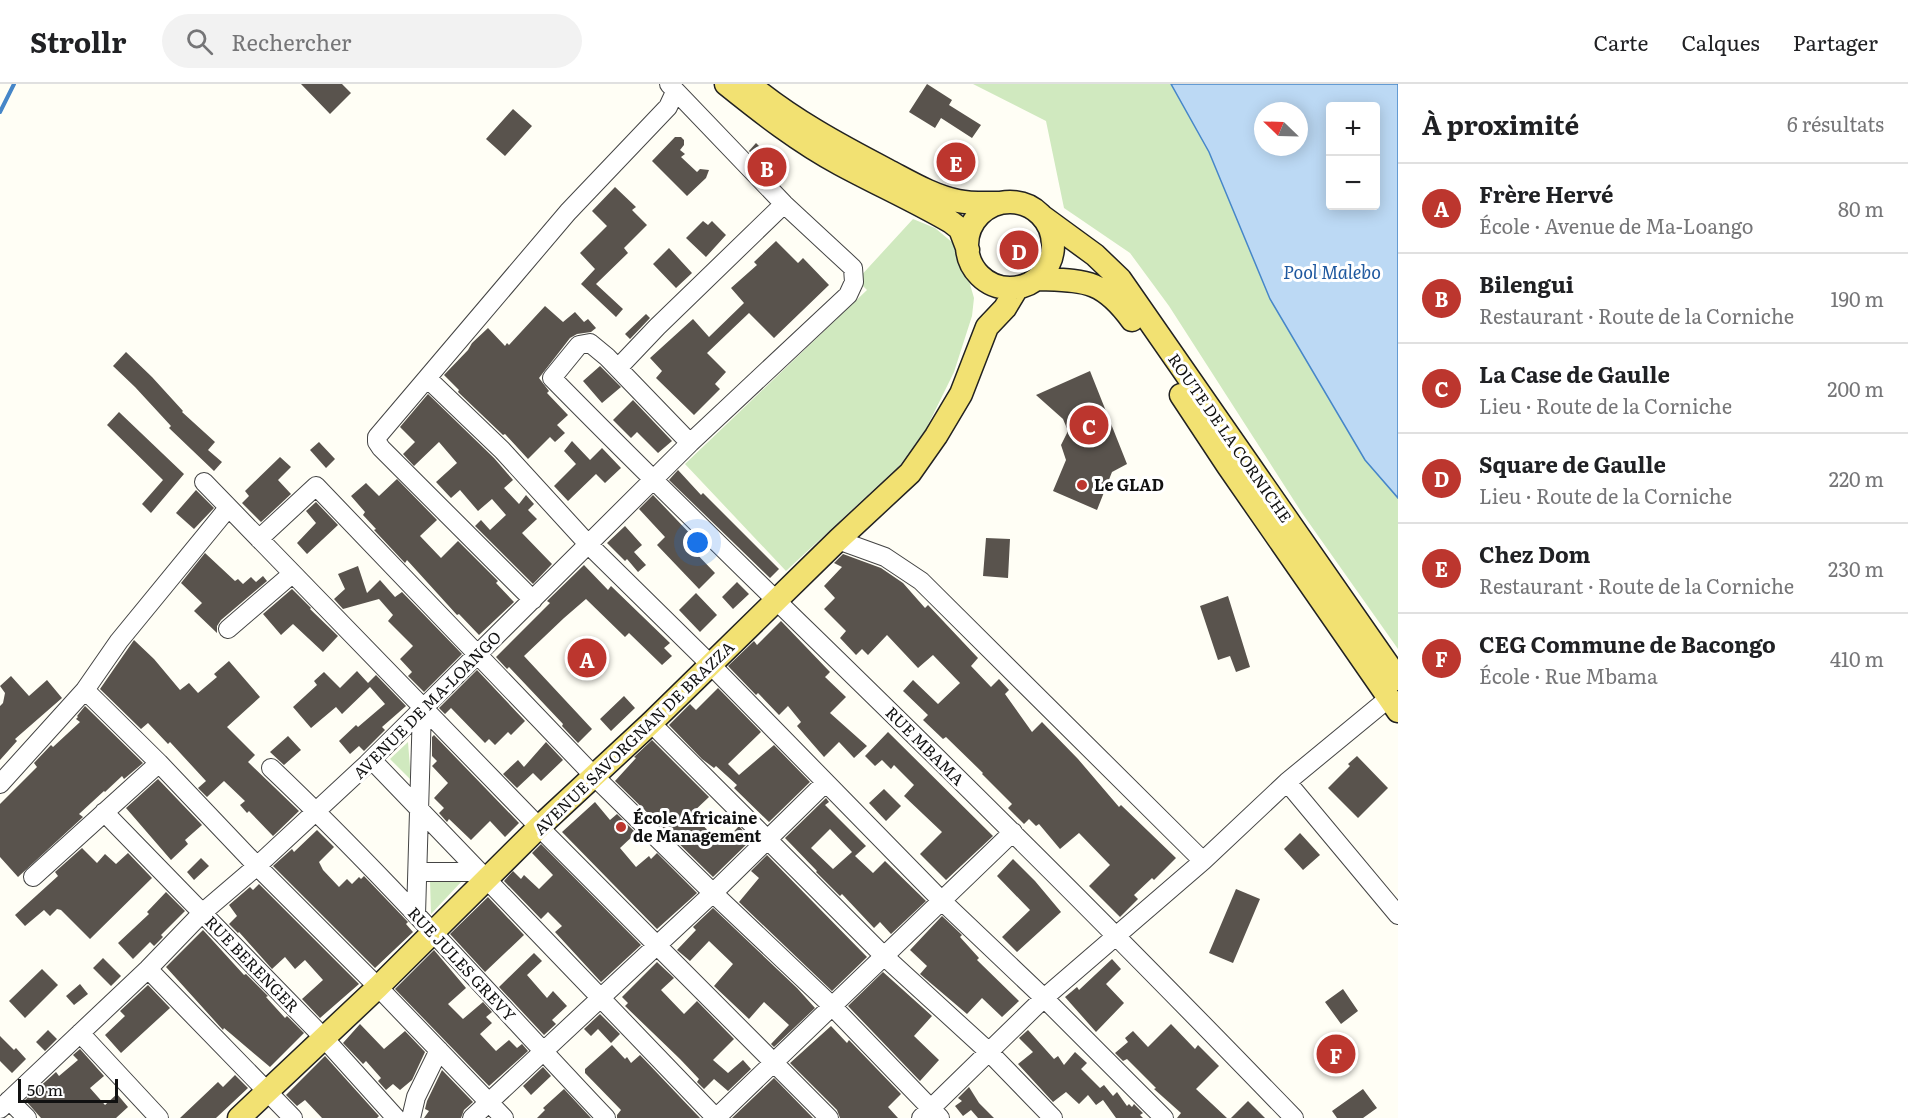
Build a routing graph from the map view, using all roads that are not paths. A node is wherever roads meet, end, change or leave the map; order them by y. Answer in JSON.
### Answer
{"nodes":[{"id":1,"x":726,"y":84,"type":"edge"},
{"id":2,"x":749,"y":84,"type":"edge"},
{"id":3,"x":672,"y":88,"type":"edge"},
{"id":4,"x":1000,"y":203,"type":"junction"},
{"id":5,"x":784,"y":204,"type":"junction"},
{"id":6,"x":1043,"y":216,"type":"junction"},
{"id":7,"x":970,"y":258,"type":"junction"},
{"id":8,"x":1027,"y":283,"type":"junction"},
{"id":9,"x":987,"y":327,"type":"junction"},
{"id":10,"x":619,"y":367,"type":"junction"},
{"id":11,"x":428,"y":379,"type":"junction"},
{"id":12,"x":690,"y":443,"type":"junction"},
{"id":13,"x":652,"y":480,"type":"junction"},
{"id":14,"x":204,"y":482,"type":"dead end"},
{"id":15,"x":228,"y":508,"type":"junction"},
{"id":16,"x":259,"y":539,"type":"junction"},
{"id":17,"x":838,"y":540,"type":"junction"},
{"id":18,"x":588,"y":544,"type":"junction"},
{"id":19,"x":292,"y":574,"type":"junction"},
{"id":20,"x":533,"y":600,"type":"junction"},
{"id":21,"x":777,"y":601,"type":"junction"},
{"id":22,"x":228,"y":629,"type":"dead end"},
{"id":23,"x":477,"y":655,"type":"junction"},
{"id":24,"x":711,"y":665,"type":"junction"},
{"id":25,"x":85,"y":690,"type":"junction"},
{"id":26,"x":1395,"y":696,"type":"edge"},
{"id":27,"x":422,"y":708,"type":"junction"},
{"id":28,"x":651,"y":723,"type":"junction"},
{"id":29,"x":372,"y":760,"type":"junction"},
{"id":30,"x":159,"y":763,"type":"junction"},
{"id":31,"x":271,"y":768,"type":"dead end"},
{"id":32,"x":4,"y":774,"type":"edge"},
{"id":33,"x":594,"y":776,"type":"junction"},
{"id":34,"x":1287,"y":782,"type":"junction"},
{"id":35,"x":825,"y":783,"type":"junction"},
{"id":36,"x":420,"y":809,"type":"junction"},
{"id":37,"x":104,"y":812,"type":"junction"},
{"id":38,"x":316,"y":812,"type":"junction"},
{"id":39,"x":539,"y":828,"type":"junction"},
{"id":40,"x":1013,"y":832,"type":"junction"},
{"id":41,"x":767,"y":839,"type":"junction"},
{"id":42,"x":1203,"y":861,"type":"junction"},
{"id":43,"x":257,"y":866,"type":"junction"},
{"id":44,"x":418,"y":872,"type":"junction"},
{"id":45,"x":483,"y":876,"type":"junction"},
{"id":46,"x":33,"y":877,"type":"dead end"},
{"id":47,"x":712,"y":893,"type":"junction"},
{"id":48,"x":942,"y":901,"type":"junction"},
{"id":49,"x":202,"y":913,"type":"junction"},
{"id":50,"x":416,"y":915,"type":"junction"},
{"id":51,"x":1398,"y":915,"type":"edge"},
{"id":52,"x":432,"y":932,"type":"junction"},
{"id":53,"x":1116,"y":936,"type":"junction"},
{"id":54,"x":656,"y":944,"type":"junction"},
{"id":55,"x":885,"y":957,"type":"junction"},
{"id":56,"x":148,"y":969,"type":"junction"},
{"id":57,"x":378,"y":987,"type":"junction"},
{"id":58,"x":600,"y":996,"type":"junction"},
{"id":59,"x":1044,"y":999,"type":"junction"},
{"id":60,"x":831,"y":1005,"type":"junction"},
{"id":61,"x":80,"y":1033,"type":"junction"},
{"id":62,"x":323,"y":1038,"type":"junction"},
{"id":63,"x":439,"y":1050,"type":"junction"},
{"id":64,"x":542,"y":1051,"type":"junction"},
{"id":65,"x":989,"y":1052,"type":"junction"},
{"id":66,"x":774,"y":1063,"type":"junction"},
{"id":67,"x":267,"y":1090,"type":"junction"},
{"id":68,"x":489,"y":1101,"type":"junction"},
{"id":69,"x":5,"y":1104,"type":"edge"},
{"id":70,"x":930,"y":1115,"type":"edge"},
{"id":71,"x":1157,"y":1116,"type":"edge"},
{"id":72,"x":27,"y":1118,"type":"edge"},
{"id":73,"x":159,"y":1118,"type":"edge"},
{"id":74,"x":239,"y":1118,"type":"edge"},
{"id":75,"x":293,"y":1118,"type":"edge"},
{"id":76,"x":396,"y":1118,"type":"edge"},
{"id":77,"x":411,"y":1118,"type":"edge"},
{"id":78,"x":472,"y":1118,"type":"edge"},
{"id":79,"x":504,"y":1118,"type":"edge"},
{"id":80,"x":606,"y":1118,"type":"edge"},
{"id":81,"x":716,"y":1118,"type":"edge"},
{"id":82,"x":829,"y":1118,"type":"edge"},
{"id":83,"x":1053,"y":1118,"type":"edge"},
{"id":84,"x":1294,"y":1118,"type":"edge"}],
"edges":[{"from":1,"to":7,"type":"main road","name":"ROUTE DE LA CORNICHE"},
{"from":2,"to":4,"type":"main road","name":"ROUTE DE LA CORNICHE"},
{"from":3,"to":5,"type":"street"},
{"from":3,"to":11,"type":"street"},
{"from":4,"to":6,"type":"main road","name":"ROUTE DE LA CORNICHE"},
{"from":4,"to":7,"type":"main road"},
{"from":5,"to":10,"type":"street"},
{"from":5,"to":12,"type":"street","name":"AVENUE DE MA-LOANGO"},
{"from":6,"to":8,"type":"main road"},
{"from":6,"to":26,"type":"main road","name":"ROUTE DE LA CORNICHE"},
{"from":7,"to":8,"type":"main road","name":"ROUTE DE LA CORNICHE"},
{"from":7,"to":9,"type":"main road","name":"AVENUE SAVORGNAN DE BRAZZA"},
{"from":8,"to":9,"type":"main road","name":"AVENUE SAVORGNAN DE BRAZZA"},
{"from":8,"to":26,"type":"main road","name":"ROUTE DE LA CORNICHE"},
{"from":9,"to":17,"type":"main road","name":"AVENUE SAVORGNAN DE BRAZZA"},
{"from":10,"to":12,"type":"street"},
{"from":10,"to":13,"type":"street","name":"RUE MBAMA"},
{"from":11,"to":18,"type":"street"},
{"from":11,"to":20,"type":"street"},
{"from":12,"to":13,"type":"street","name":"AVENUE DE MA-LOANGO"},
{"from":13,"to":18,"type":"street","name":"AVENUE DE MA-LOANGO"},
{"from":13,"to":21,"type":"street","name":"RUE MBAMA"},
{"from":14,"to":15,"type":"street"},
{"from":15,"to":16,"type":"street"},
{"from":15,"to":25,"type":"street"},
{"from":16,"to":19,"type":"street"},
{"from":16,"to":23,"type":"street"},
{"from":17,"to":21,"type":"main road","name":"AVENUE SAVORGNAN DE BRAZZA"},
{"from":17,"to":42,"type":"street"},
{"from":18,"to":20,"type":"street","name":"AVENUE DE MA-LOANGO"},
{"from":18,"to":24,"type":"street"},
{"from":19,"to":22,"type":"street"},
{"from":19,"to":27,"type":"street"},
{"from":20,"to":23,"type":"street","name":"AVENUE DE MA-LOANGO"},
{"from":21,"to":24,"type":"main road","name":"AVENUE SAVORGNAN DE BRAZZA"},
{"from":21,"to":40,"type":"street","name":"RUE MBAMA"},
{"from":23,"to":27,"type":"street","name":"AVENUE DE MA-LOANGO"},
{"from":23,"to":33,"type":"street"},
{"from":24,"to":28,"type":"main road","name":"AVENUE SAVORGNAN DE BRAZZA"},
{"from":24,"to":35,"type":"street"},
{"from":25,"to":30,"type":"street"},
{"from":25,"to":32,"type":"street"},
{"from":26,"to":34,"type":"street"},
{"from":27,"to":29,"type":"street","name":"AVENUE DE MA-LOANGO"},
{"from":27,"to":36,"type":"street"},
{"from":27,"to":39,"type":"street"},
{"from":28,"to":33,"type":"main road","name":"AVENUE SAVORGNAN DE BRAZZA"},
{"from":28,"to":41,"type":"street"},
{"from":29,"to":36,"type":"street"},
{"from":29,"to":38,"type":"street","name":"AVENUE DE MA-LOANGO"},
{"from":30,"to":37,"type":"street"},
{"from":30,"to":43,"type":"street"},
{"from":31,"to":38,"type":"street","name":"RUE JULES GREVY"},
{"from":33,"to":39,"type":"main road","name":"AVENUE SAVORGNAN DE BRAZZA"},
{"from":33,"to":47,"type":"street"},
{"from":34,"to":42,"type":"street"},
{"from":34,"to":51,"type":"street"},
{"from":35,"to":41,"type":"street"},
{"from":35,"to":48,"type":"street"},
{"from":36,"to":44,"type":"street"},
{"from":36,"to":45,"type":"street"},
{"from":37,"to":46,"type":"street"},
{"from":37,"to":49,"type":"street","name":"RUE BERENGER"},
{"from":38,"to":43,"type":"street","name":"AVENUE DE MA-LOANGO"},
{"from":38,"to":50,"type":"street","name":"RUE JULES GREVY"},
{"from":39,"to":45,"type":"main road","name":"AVENUE SAVORGNAN DE BRAZZA"},
{"from":39,"to":54,"type":"street"},
{"from":40,"to":48,"type":"street"},
{"from":40,"to":53,"type":"street","name":"RUE MBAMA"},
{"from":41,"to":47,"type":"street"},
{"from":41,"to":55,"type":"street"},
{"from":42,"to":53,"type":"street"},
{"from":43,"to":49,"type":"street","name":"AVENUE DE MA-LOANGO"},
{"from":43,"to":57,"type":"street"},
{"from":44,"to":45,"type":"street"},
{"from":44,"to":50,"type":"street"},
{"from":45,"to":52,"type":"main road","name":"AVENUE SAVORGNAN DE BRAZZA"},
{"from":45,"to":58,"type":"street"},
{"from":47,"to":54,"type":"street"},
{"from":47,"to":60,"type":"street"},
{"from":48,"to":55,"type":"street"},
{"from":48,"to":59,"type":"street"},
{"from":49,"to":56,"type":"street","name":"AVENUE DE MA-LOANGO"},
{"from":49,"to":62,"type":"street","name":"RUE BERENGER"},
{"from":50,"to":52,"type":"street","name":"RUE JULES GREVY"},
{"from":52,"to":57,"type":"main road","name":"AVENUE SAVORGNAN DE BRAZZA"},
{"from":52,"to":64,"type":"street","name":"RUE JULES GREVY"},
{"from":53,"to":59,"type":"street"},
{"from":53,"to":84,"type":"street","name":"RUE MBAMA"},
{"from":54,"to":58,"type":"street"},
{"from":54,"to":66,"type":"street"},
{"from":55,"to":60,"type":"street"},
{"from":55,"to":65,"type":"street"},
{"from":56,"to":61,"type":"street","name":"AVENUE DE MA-LOANGO"},
{"from":56,"to":67,"type":"street"},
{"from":57,"to":62,"type":"main road","name":"AVENUE SAVORGNAN DE BRAZZA"},
{"from":57,"to":63,"type":"street"},
{"from":58,"to":64,"type":"street"},
{"from":58,"to":81,"type":"street"},
{"from":59,"to":65,"type":"street"},
{"from":59,"to":71,"type":"street"},
{"from":60,"to":66,"type":"street"},
{"from":60,"to":70,"type":"street"},
{"from":61,"to":69,"type":"street","name":"AVENUE DE MA-LOANGO"},
{"from":61,"to":73,"type":"street"},
{"from":62,"to":67,"type":"main road","name":"AVENUE SAVORGNAN DE BRAZZA"},
{"from":62,"to":76,"type":"street","name":"RUE BERENGER"},
{"from":63,"to":68,"type":"street"},
{"from":63,"to":77,"type":"street"},
{"from":64,"to":68,"type":"street"},
{"from":64,"to":80,"type":"street","name":"RUE JULES GREVY"},
{"from":65,"to":70,"type":"street"},
{"from":65,"to":83,"type":"street"},
{"from":66,"to":81,"type":"street"},
{"from":66,"to":82,"type":"street"},
{"from":67,"to":74,"type":"main road","name":"AVENUE SAVORGNAN DE BRAZZA"},
{"from":67,"to":75,"type":"street"},
{"from":68,"to":78,"type":"street"},
{"from":68,"to":79,"type":"street"},
{"from":69,"to":72,"type":"street"}]}
